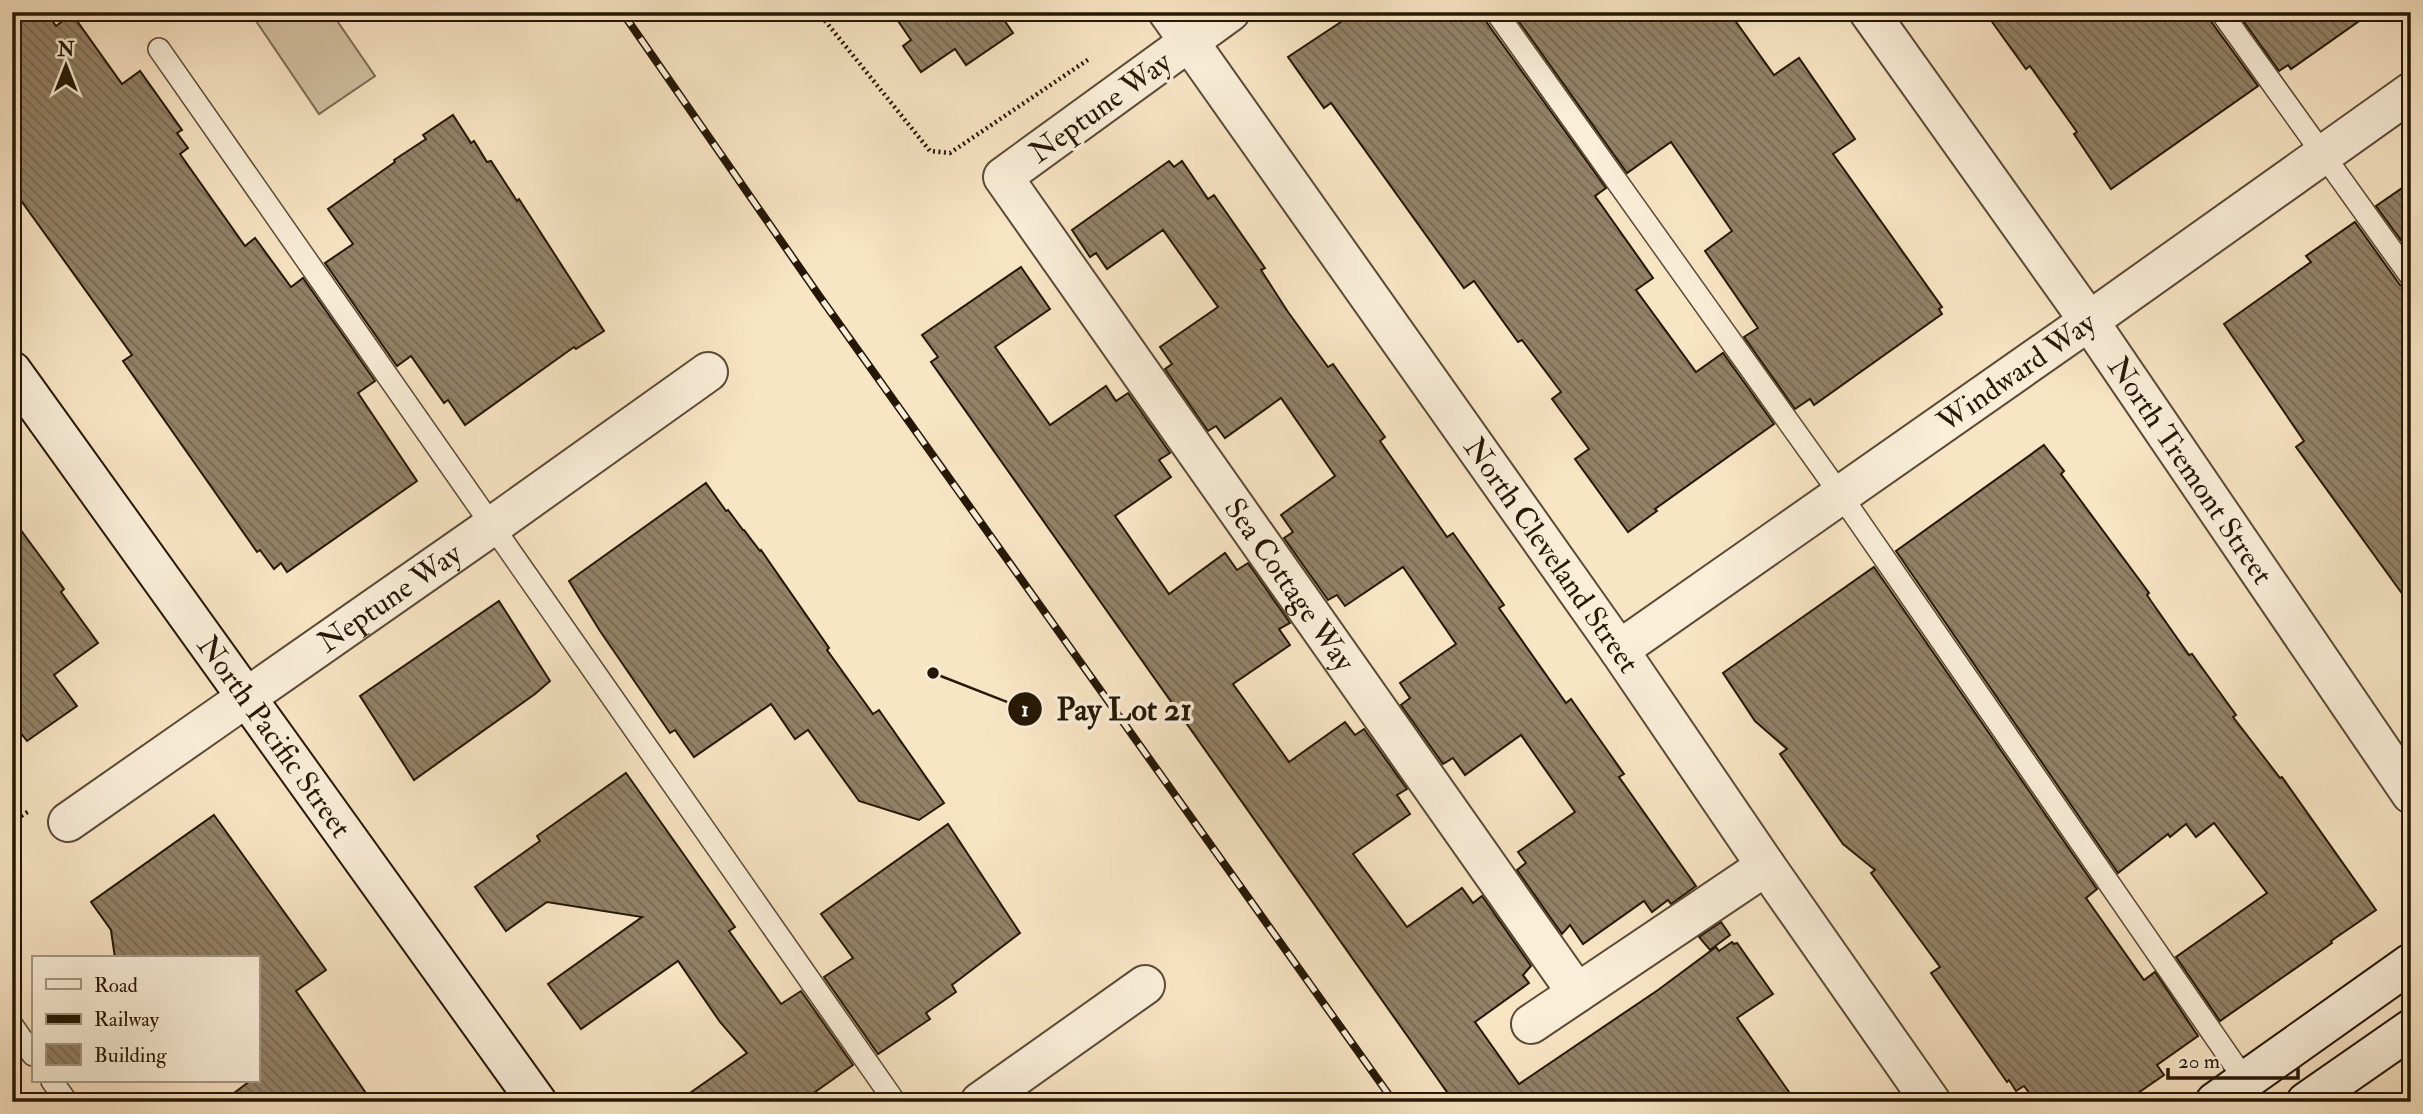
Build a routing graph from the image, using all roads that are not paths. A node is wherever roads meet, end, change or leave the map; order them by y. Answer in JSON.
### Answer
{"nodes":[{"id":1,"x":1230,"y":12,"type":"edge"},
{"id":2,"x":1496,"y":12,"type":"edge"},
{"id":3,"x":1869,"y":12,"type":"edge"},
{"id":4,"x":2221,"y":12,"type":"edge"},
{"id":5,"x":1178,"y":27,"type":"edge"},
{"id":6,"x":159,"y":49,"type":"dead end"},
{"id":7,"x":2411,"y":92,"type":"edge"},
{"id":8,"x":2324,"y":154,"type":"junction"},
{"id":9,"x":1003,"y":177,"type":"joint"},
{"id":10,"x":2411,"y":277,"type":"edge"},
{"id":11,"x":2089,"y":321,"type":"junction"},
{"id":12,"x":12,"y":372,"type":"edge"},
{"id":13,"x":708,"y":372,"type":"dead end"},
{"id":14,"x":1840,"y":494,"type":"junction"},
{"id":15,"x":492,"y":526,"type":"junction"},
{"id":16,"x":1619,"y":650,"type":"junction"},
{"id":17,"x":246,"y":697,"type":"junction"},
{"id":18,"x":2411,"y":794,"type":"edge"},
{"id":19,"x":68,"y":822,"type":"dead end"},
{"id":20,"x":1766,"y":866,"type":"junction"},
{"id":21,"x":2411,"y":963,"type":"edge"},
{"id":22,"x":1145,"y":985,"type":"dead end"},
{"id":23,"x":1577,"y":993,"type":"junction"},
{"id":24,"x":1531,"y":1024,"type":"dead end"},
{"id":25,"x":12,"y":1025,"type":"edge"},
{"id":26,"x":2411,"y":1029,"type":"edge"},
{"id":27,"x":32,"y":1054,"type":"edge"},
{"id":28,"x":2245,"y":1080,"type":"junction"},
{"id":29,"x":53,"y":1082,"type":"edge"},
{"id":30,"x":67,"y":1102,"type":"edge"},
{"id":31,"x":537,"y":1102,"type":"edge"},
{"id":32,"x":895,"y":1102,"type":"edge"},
{"id":33,"x":980,"y":1102,"type":"edge"},
{"id":34,"x":1931,"y":1102,"type":"edge"},
{"id":35,"x":2215,"y":1102,"type":"edge"},
{"id":36,"x":2306,"y":1102,"type":"edge"}],
"edges":[{"from":1,"to":5,"type":"street","name":"Neptune Way"},
{"from":2,"to":14,"type":"lane"},
{"from":3,"to":11,"type":"street","name":"North Tremont Street"},
{"from":4,"to":8,"type":"lane"},
{"from":5,"to":9,"type":"street","name":"Neptune Way"},
{"from":5,"to":16,"type":"street","name":"North Cleveland Street"},
{"from":6,"to":15,"type":"lane"},
{"from":7,"to":8,"type":"street","name":"Windward Way"},
{"from":8,"to":10,"type":"lane"},
{"from":8,"to":11,"type":"street","name":"Windward Way"},
{"from":9,"to":23,"type":"street","name":"Sea Cottage Way"},
{"from":11,"to":14,"type":"street","name":"Windward Way"},
{"from":11,"to":18,"type":"street","name":"North Tremont Street"},
{"from":12,"to":17,"type":"street","name":"North Pacific Street"},
{"from":13,"to":15,"type":"street","name":"Neptune Way"},
{"from":14,"to":16,"type":"street","name":"Windward Way"},
{"from":14,"to":28,"type":"lane"},
{"from":15,"to":17,"type":"street","name":"Neptune Way"},
{"from":15,"to":32,"type":"lane"},
{"from":16,"to":20,"type":"street","name":"North Cleveland Street"},
{"from":17,"to":19,"type":"street","name":"Neptune Way"},
{"from":17,"to":31,"type":"street","name":"North Pacific Street"},
{"from":20,"to":23,"type":"street"},
{"from":20,"to":34,"type":"street","name":"North Cleveland Street"},
{"from":21,"to":28,"type":"street"},
{"from":22,"to":33,"type":"street"},
{"from":23,"to":24,"type":"street"},
{"from":25,"to":27,"type":"lane"},
{"from":26,"to":36,"type":"street"},
{"from":28,"to":35,"type":"street"},
{"from":29,"to":30,"type":"lane"}]}
